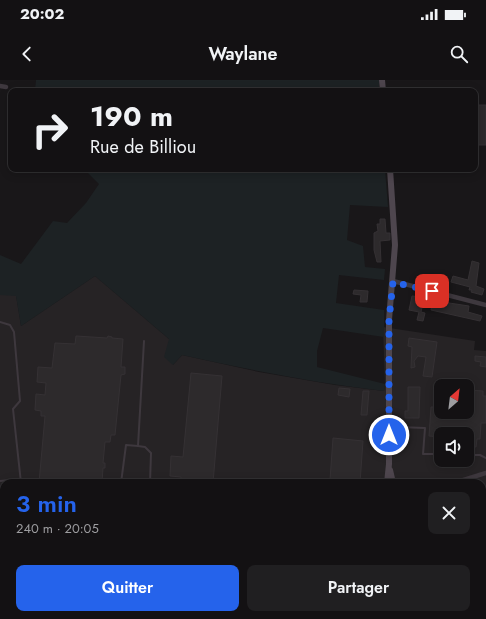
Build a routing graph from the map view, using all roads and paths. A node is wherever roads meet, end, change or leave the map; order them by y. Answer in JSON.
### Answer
{"nodes":[{"id":1,"x":0,"y":86,"type":"edge"},
{"id":2,"x":6,"y":87,"type":"dead end"},
{"id":3,"x":390,"y":172,"type":"edge"},
{"id":4,"x":393,"y":282,"type":"junction"},
{"id":5,"x":486,"y":305,"type":"edge"},
{"id":6,"x":0,"y":322,"type":"edge"},
{"id":7,"x":144,"y":341,"type":"dead end"},
{"id":8,"x":398,"y":426,"type":"dead end"},
{"id":9,"x":138,"y":446,"type":"junction"},
{"id":10,"x":434,"y":454,"type":"edge"},
{"id":11,"x":474,"y":455,"type":"edge"},
{"id":12,"x":486,"y":458,"type":"edge"},
{"id":13,"x":389,"y":464,"type":"junction"},
{"id":14,"x":486,"y":473,"type":"edge"},
{"id":15,"x":20,"y":479,"type":"edge"},
{"id":16,"x":122,"y":479,"type":"edge"},
{"id":17,"x":150,"y":479,"type":"edge"},
{"id":18,"x":387,"y":479,"type":"edge"},
{"id":19,"x":392,"y":479,"type":"edge"},
{"id":20,"x":467,"y":479,"type":"edge"}],
"edges":[{"from":1,"to":2,"type":"street"},
{"from":3,"to":4,"type":"main road"},
{"from":4,"to":5,"type":"street"},
{"from":4,"to":13,"type":"main road"},
{"from":6,"to":15,"type":"lane"},
{"from":7,"to":9,"type":"lane"},
{"from":8,"to":10,"type":"lane"},
{"from":9,"to":16,"type":"lane"},
{"from":9,"to":17,"type":"lane"},
{"from":11,"to":12,"type":"lane"},
{"from":13,"to":18,"type":"main road"},
{"from":13,"to":19,"type":"main road"},
{"from":14,"to":20,"type":"street"}]}
